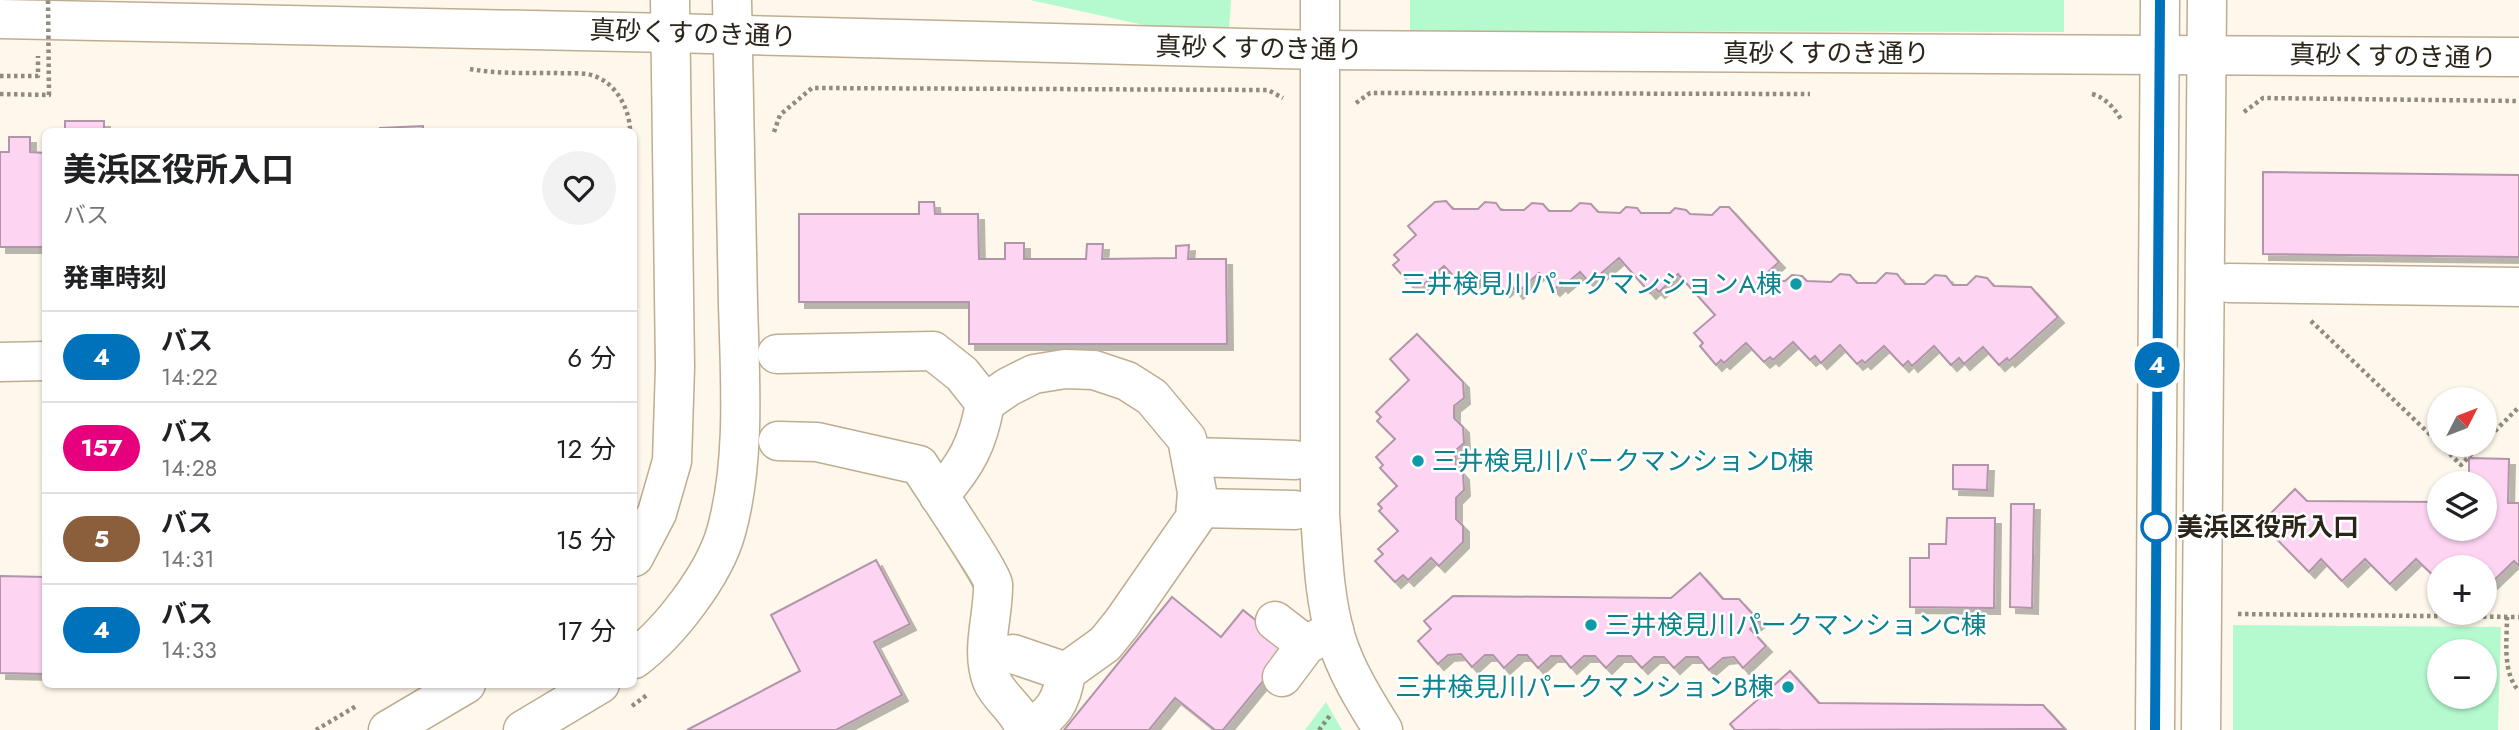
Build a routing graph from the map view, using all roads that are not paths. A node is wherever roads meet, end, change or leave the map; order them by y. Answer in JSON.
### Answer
{"nodes":[{"id":1,"x":1320,"y":0,"type":"edge"},
{"id":2,"x":2160,"y":0,"type":"edge"},
{"id":3,"x":2207,"y":0,"type":"edge"},
{"id":4,"x":671,"y":16,"type":"edge"},
{"id":5,"x":732,"y":17,"type":"edge"},
{"id":6,"x":0,"y":19,"type":"edge"},
{"id":7,"x":1320,"y":50,"type":"junction"},
{"id":8,"x":2160,"y":54,"type":"junction"},
{"id":9,"x":2206,"y":54,"type":"junction"},
{"id":10,"x":2519,"y":57,"type":"edge"},
{"id":11,"x":2229,"y":283,"type":"dead end"},
{"id":12,"x":2519,"y":286,"type":"edge"},
{"id":13,"x":777,"y":354,"type":"dead end"},
{"id":14,"x":42,"y":361,"type":"edge"},
{"id":15,"x":0,"y":362,"type":"edge"},
{"id":16,"x":985,"y":403,"type":"junction"},
{"id":17,"x":778,"y":441,"type":"dead end"},
{"id":18,"x":1191,"y":457,"type":"junction"},
{"id":19,"x":1295,"y":460,"type":"dead end"},
{"id":20,"x":939,"y":496,"type":"junction"},
{"id":21,"x":1196,"y":508,"type":"junction"},
{"id":22,"x":1295,"y":510,"type":"dead end"},
{"id":23,"x":637,"y":550,"type":"edge"},
{"id":24,"x":1275,"y":621,"type":"dead end"},
{"id":25,"x":1320,"y":638,"type":"junction"},
{"id":26,"x":988,"y":657,"type":"junction"},
{"id":27,"x":1066,"y":672,"type":"junction"},
{"id":28,"x":645,"y":674,"type":"edge"},
{"id":29,"x":1282,"y":677,"type":"dead end"},
{"id":30,"x":459,"y":688,"type":"edge"},
{"id":31,"x":612,"y":698,"type":"edge"},
{"id":32,"x":388,"y":730,"type":"edge"},
{"id":33,"x":523,"y":730,"type":"edge"},
{"id":34,"x":1025,"y":730,"type":"edge"},
{"id":35,"x":1383,"y":730,"type":"edge"},
{"id":36,"x":2155,"y":730,"type":"edge"},
{"id":37,"x":2201,"y":730,"type":"edge"}],
"edges":[{"from":1,"to":7,"type":"street"},
{"from":2,"to":8,"type":"street"},
{"from":3,"to":9,"type":"street"},
{"from":4,"to":5,"type":"street","name":"真砂くすのき通り"},
{"from":4,"to":6,"type":"street","name":"真砂くすのき通り"},
{"from":4,"to":23,"type":"street"},
{"from":5,"to":7,"type":"street","name":"真砂くすのき通り"},
{"from":5,"to":28,"type":"street"},
{"from":7,"to":8,"type":"street","name":"真砂くすのき通り"},
{"from":7,"to":25,"type":"street"},
{"from":8,"to":9,"type":"street","name":"真砂くすのき通り"},
{"from":8,"to":36,"type":"street"},
{"from":9,"to":10,"type":"street","name":"真砂くすのき通り"},
{"from":9,"to":37,"type":"street"},
{"from":11,"to":12,"type":"street"},
{"from":13,"to":16,"type":"street"},
{"from":14,"to":15,"type":"street"},
{"from":16,"to":18,"type":"street"},
{"from":16,"to":20,"type":"street"},
{"from":17,"to":20,"type":"street"},
{"from":18,"to":19,"type":"street"},
{"from":18,"to":21,"type":"street"},
{"from":20,"to":26,"type":"street"},
{"from":21,"to":22,"type":"street"},
{"from":21,"to":27,"type":"street"},
{"from":24,"to":25,"type":"street"},
{"from":25,"to":29,"type":"street"},
{"from":25,"to":35,"type":"street"},
{"from":26,"to":27,"type":"street"},
{"from":26,"to":34,"type":"street"},
{"from":27,"to":34,"type":"street"},
{"from":30,"to":32,"type":"street"},
{"from":31,"to":33,"type":"street"}]}
